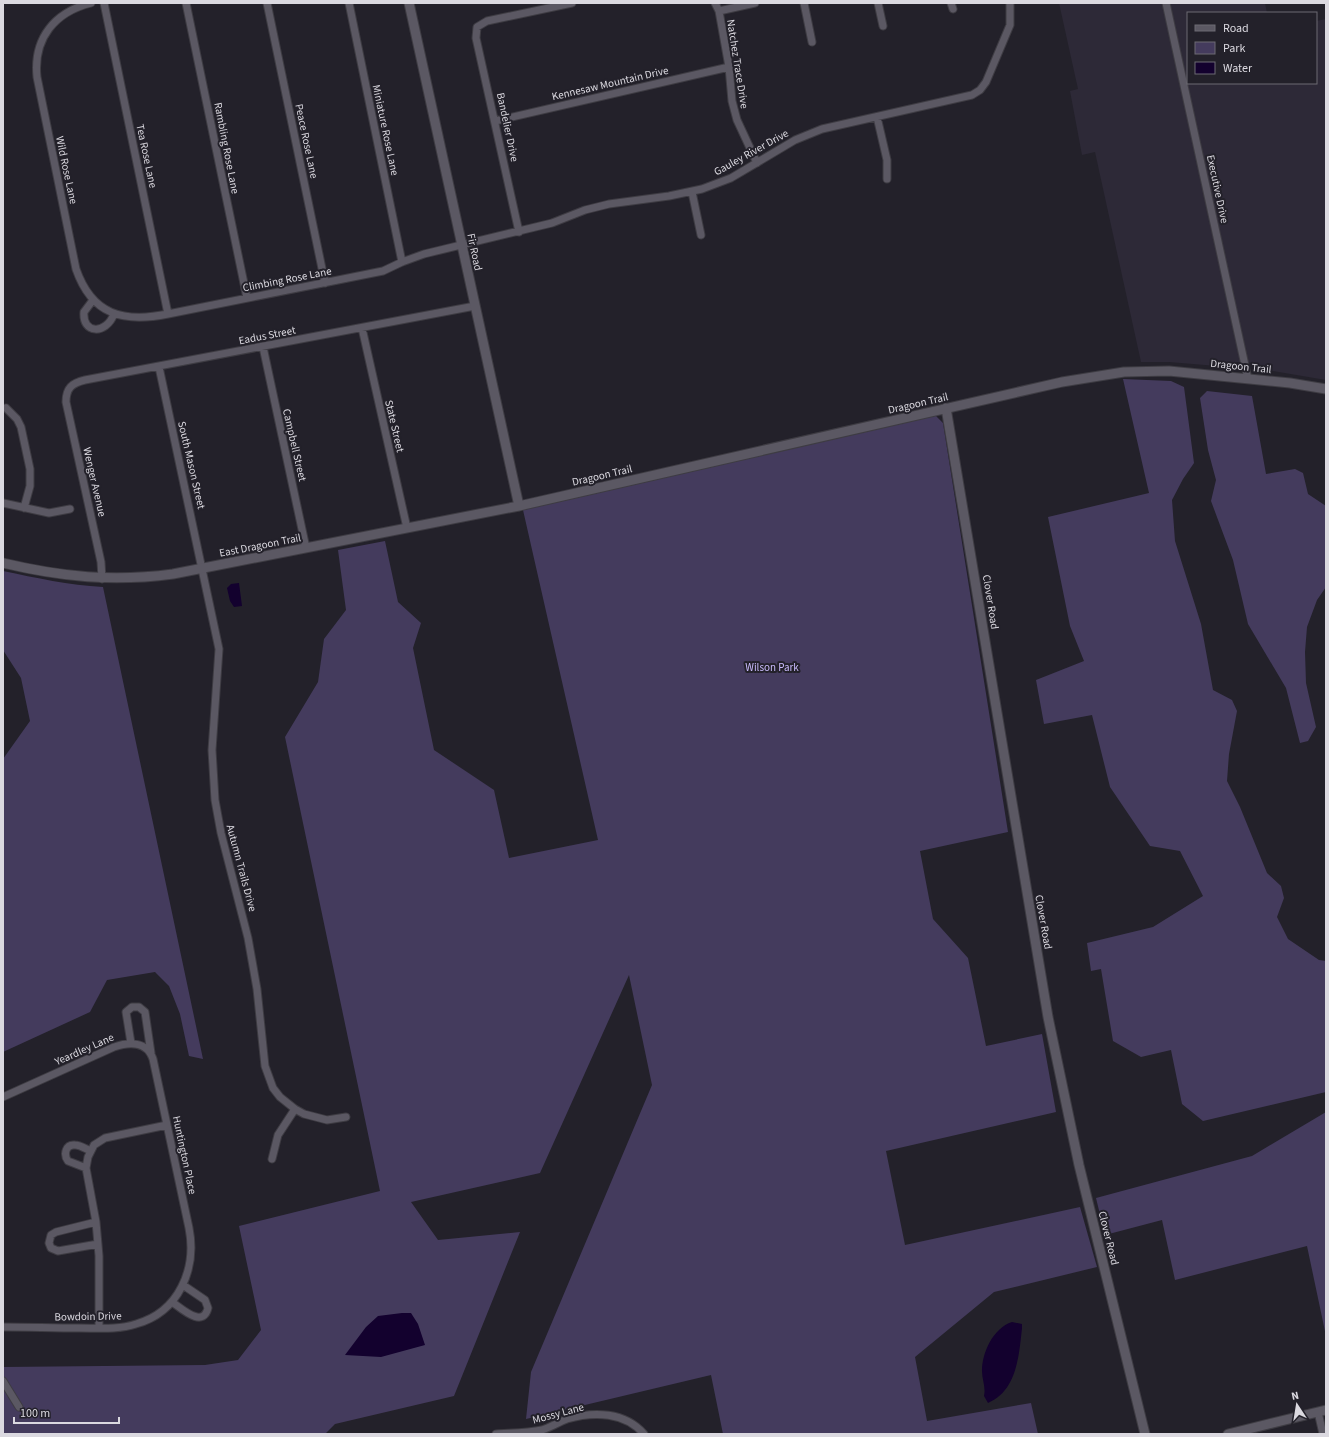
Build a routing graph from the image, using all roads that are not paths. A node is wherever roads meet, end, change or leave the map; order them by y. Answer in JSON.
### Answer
{"nodes":[{"id":1,"x":91,"y":3,"type":"edge"},
{"id":2,"x":104,"y":3,"type":"edge"},
{"id":3,"x":186,"y":3,"type":"edge"},
{"id":4,"x":267,"y":3,"type":"edge"},
{"id":5,"x":349,"y":3,"type":"edge"},
{"id":6,"x":409,"y":3,"type":"edge"},
{"id":7,"x":572,"y":3,"type":"edge"},
{"id":8,"x":715,"y":3,"type":"edge"},
{"id":9,"x":755,"y":3,"type":"edge"},
{"id":10,"x":804,"y":3,"type":"edge"},
{"id":11,"x":878,"y":3,"type":"edge"},
{"id":12,"x":1010,"y":3,"type":"edge"},
{"id":13,"x":1166,"y":3,"type":"edge"},
{"id":14,"x":719,"y":11,"type":"junction"},
{"id":15,"x":883,"y":26,"type":"dead end"},
{"id":16,"x":812,"y":42,"type":"dead end"},
{"id":17,"x":729,"y":67,"type":"junction"},
{"id":18,"x":877,"y":117,"type":"junction"},
{"id":19,"x":495,"y":121,"type":"junction"},
{"id":20,"x":757,"y":163,"type":"junction"},
{"id":21,"x":887,"y":179,"type":"dead end"},
{"id":22,"x":692,"y":192,"type":"junction"},
{"id":23,"x":519,"y":232,"type":"junction"},
{"id":24,"x":701,"y":235,"type":"dead end"},
{"id":25,"x":462,"y":246,"type":"junction"},
{"id":26,"x":402,"y":262,"type":"junction"},
{"id":27,"x":325,"y":283,"type":"junction"},
{"id":28,"x":247,"y":298,"type":"junction"},
{"id":29,"x":92,"y":300,"type":"junction"},
{"id":30,"x":475,"y":306,"type":"junction"},
{"id":31,"x":114,"y":314,"type":"junction"},
{"id":32,"x":168,"y":314,"type":"junction"},
{"id":33,"x":362,"y":328,"type":"junction"},
{"id":34,"x":263,"y":347,"type":"junction"},
{"id":35,"x":159,"y":367,"type":"junction"},
{"id":36,"x":1248,"y":379,"type":"junction"},
{"id":37,"x":1326,"y":389,"type":"edge"},
{"id":38,"x":67,"y":391,"type":"joint"},
{"id":39,"x":6,"y":408,"type":"dead end"},
{"id":40,"x":946,"y":408,"type":"junction"},
{"id":41,"x":3,"y":503,"type":"edge"},
{"id":42,"x":519,"y":506,"type":"junction"},
{"id":43,"x":24,"y":508,"type":"junction"},
{"id":44,"x":70,"y":509,"type":"dead end"},
{"id":45,"x":407,"y":528,"type":"junction"},
{"id":46,"x":306,"y":548,"type":"junction"},
{"id":47,"x":3,"y":563,"type":"edge"},
{"id":48,"x":202,"y":569,"type":"junction"},
{"id":49,"x":102,"y":579,"type":"junction"},
{"id":50,"x":130,"y":1043,"type":"junction"},
{"id":51,"x":151,"y":1053,"type":"junction"},
{"id":52,"x":3,"y":1097,"type":"edge"},
{"id":53,"x":295,"y":1109,"type":"junction"},
{"id":54,"x":346,"y":1117,"type":"dead end"},
{"id":55,"x":167,"y":1125,"type":"junction"},
{"id":56,"x":91,"y":1151,"type":"junction"},
{"id":57,"x":272,"y":1159,"type":"dead end"},
{"id":58,"x":86,"y":1168,"type":"junction"},
{"id":59,"x":96,"y":1222,"type":"junction"},
{"id":60,"x":98,"y":1244,"type":"junction"},
{"id":61,"x":183,"y":1285,"type":"junction"},
{"id":62,"x":169,"y":1304,"type":"junction"},
{"id":63,"x":3,"y":1327,"type":"edge"},
{"id":64,"x":99,"y":1328,"type":"junction"},
{"id":65,"x":3,"y":1381,"type":"edge"},
{"id":66,"x":19,"y":1407,"type":"dead end"},
{"id":67,"x":1322,"y":1411,"type":"edge"},
{"id":68,"x":496,"y":1434,"type":"edge"},
{"id":69,"x":644,"y":1434,"type":"edge"},
{"id":70,"x":1145,"y":1434,"type":"edge"},
{"id":71,"x":1228,"y":1434,"type":"edge"},
{"id":72,"x":1323,"y":1434,"type":"edge"}],
"edges":[{"from":1,"to":29,"type":"street","name":"Wild Rose Lane"},
{"from":2,"to":32,"type":"street","name":"Tea Rose Lane"},
{"from":3,"to":28,"type":"street","name":"Rambling Rose Lane"},
{"from":4,"to":27,"type":"street","name":"Peace Rose Lane"},
{"from":5,"to":26,"type":"street","name":"Miniature Rose Lane"},
{"from":6,"to":25,"type":"street","name":"Fir Road"},
{"from":7,"to":19,"type":"street","name":"Bandelier Drive"},
{"from":8,"to":14,"type":"street","name":"Natchez Trace Drive"},
{"from":9,"to":14,"type":"street"},
{"from":10,"to":16,"type":"street"},
{"from":11,"to":15,"type":"street"},
{"from":12,"to":18,"type":"street","name":"Gauley River Drive"},
{"from":13,"to":36,"type":"street","name":"Executive Drive"},
{"from":14,"to":17,"type":"street","name":"Natchez Trace Drive"},
{"from":17,"to":19,"type":"street","name":"Kennesaw Mountain Drive"},
{"from":17,"to":20,"type":"street","name":"Natchez Trace Drive"},
{"from":18,"to":20,"type":"street","name":"Gauley River Drive"},
{"from":18,"to":21,"type":"street"},
{"from":19,"to":23,"type":"street","name":"Bandelier Drive"},
{"from":20,"to":22,"type":"street","name":"Gauley River Drive"},
{"from":22,"to":23,"type":"street","name":"Gauley River Drive"},
{"from":22,"to":24,"type":"street"},
{"from":23,"to":25,"type":"street","name":"Gauley River Drive"},
{"from":25,"to":26,"type":"street","name":"Climbing Rose Lane"},
{"from":25,"to":30,"type":"street","name":"Fir Road"},
{"from":26,"to":27,"type":"street","name":"Climbing Rose Lane"},
{"from":27,"to":28,"type":"street","name":"Climbing Rose Lane"},
{"from":28,"to":32,"type":"street","name":"Climbing Rose Lane"},
{"from":29,"to":31,"type":"street","name":"Wild Rose Lane"},
{"from":29,"to":31,"type":"street"},
{"from":30,"to":33,"type":"street","name":"Eadus Street"},
{"from":30,"to":42,"type":"street","name":"Fir Road"},
{"from":31,"to":32,"type":"street","name":"Climbing Rose Lane"},
{"from":33,"to":34,"type":"street","name":"Eadus Street"},
{"from":33,"to":45,"type":"street","name":"State Street"},
{"from":34,"to":35,"type":"street","name":"Eadus Street"},
{"from":34,"to":46,"type":"street","name":"Campbell Street"},
{"from":35,"to":38,"type":"street","name":"Eadus Street"},
{"from":35,"to":48,"type":"street","name":"South Mason Street"},
{"from":36,"to":37,"type":"street","name":"Dragoon Trail"},
{"from":36,"to":40,"type":"street","name":"Dragoon Trail"},
{"from":38,"to":49,"type":"street","name":"Wenger Avenue"},
{"from":39,"to":43,"type":"street"},
{"from":40,"to":42,"type":"street","name":"Dragoon Trail"},
{"from":40,"to":70,"type":"street","name":"Clover Road"},
{"from":41,"to":43,"type":"street"},
{"from":42,"to":45,"type":"street","name":"East Dragoon Trail"},
{"from":43,"to":44,"type":"street"},
{"from":45,"to":46,"type":"street","name":"East Dragoon Trail"},
{"from":46,"to":48,"type":"street","name":"East Dragoon Trail"},
{"from":47,"to":49,"type":"street","name":"East Dragoon Trail"},
{"from":48,"to":49,"type":"street","name":"East Dragoon Trail"},
{"from":48,"to":53,"type":"street","name":"Autumn Trails Drive"},
{"from":50,"to":51,"type":"street"},
{"from":50,"to":51,"type":"street","name":"Yeardley Lane"},
{"from":50,"to":52,"type":"street","name":"Yeardley Lane"},
{"from":51,"to":55,"type":"street","name":"Huntington Place"},
{"from":53,"to":54,"type":"street","name":"Autumn Trails Drive"},
{"from":53,"to":57,"type":"street"},
{"from":55,"to":56,"type":"street"},
{"from":55,"to":61,"type":"street","name":"Huntington Place"},
{"from":56,"to":58,"type":"street"},
{"from":56,"to":58,"type":"street"},
{"from":58,"to":59,"type":"street"},
{"from":59,"to":60,"type":"street"},
{"from":59,"to":60,"type":"street"},
{"from":60,"to":64,"type":"street"},
{"from":61,"to":62,"type":"street","name":"Huntington Place"},
{"from":61,"to":62,"type":"street"},
{"from":62,"to":64,"type":"street","name":"Bowdoin Drive"},
{"from":63,"to":64,"type":"street","name":"Bowdoin Drive"},
{"from":65,"to":66,"type":"street"},
{"from":67,"to":71,"type":"street"},
{"from":67,"to":72,"type":"street"},
{"from":68,"to":69,"type":"street","name":"Mossy Lane"}]}
